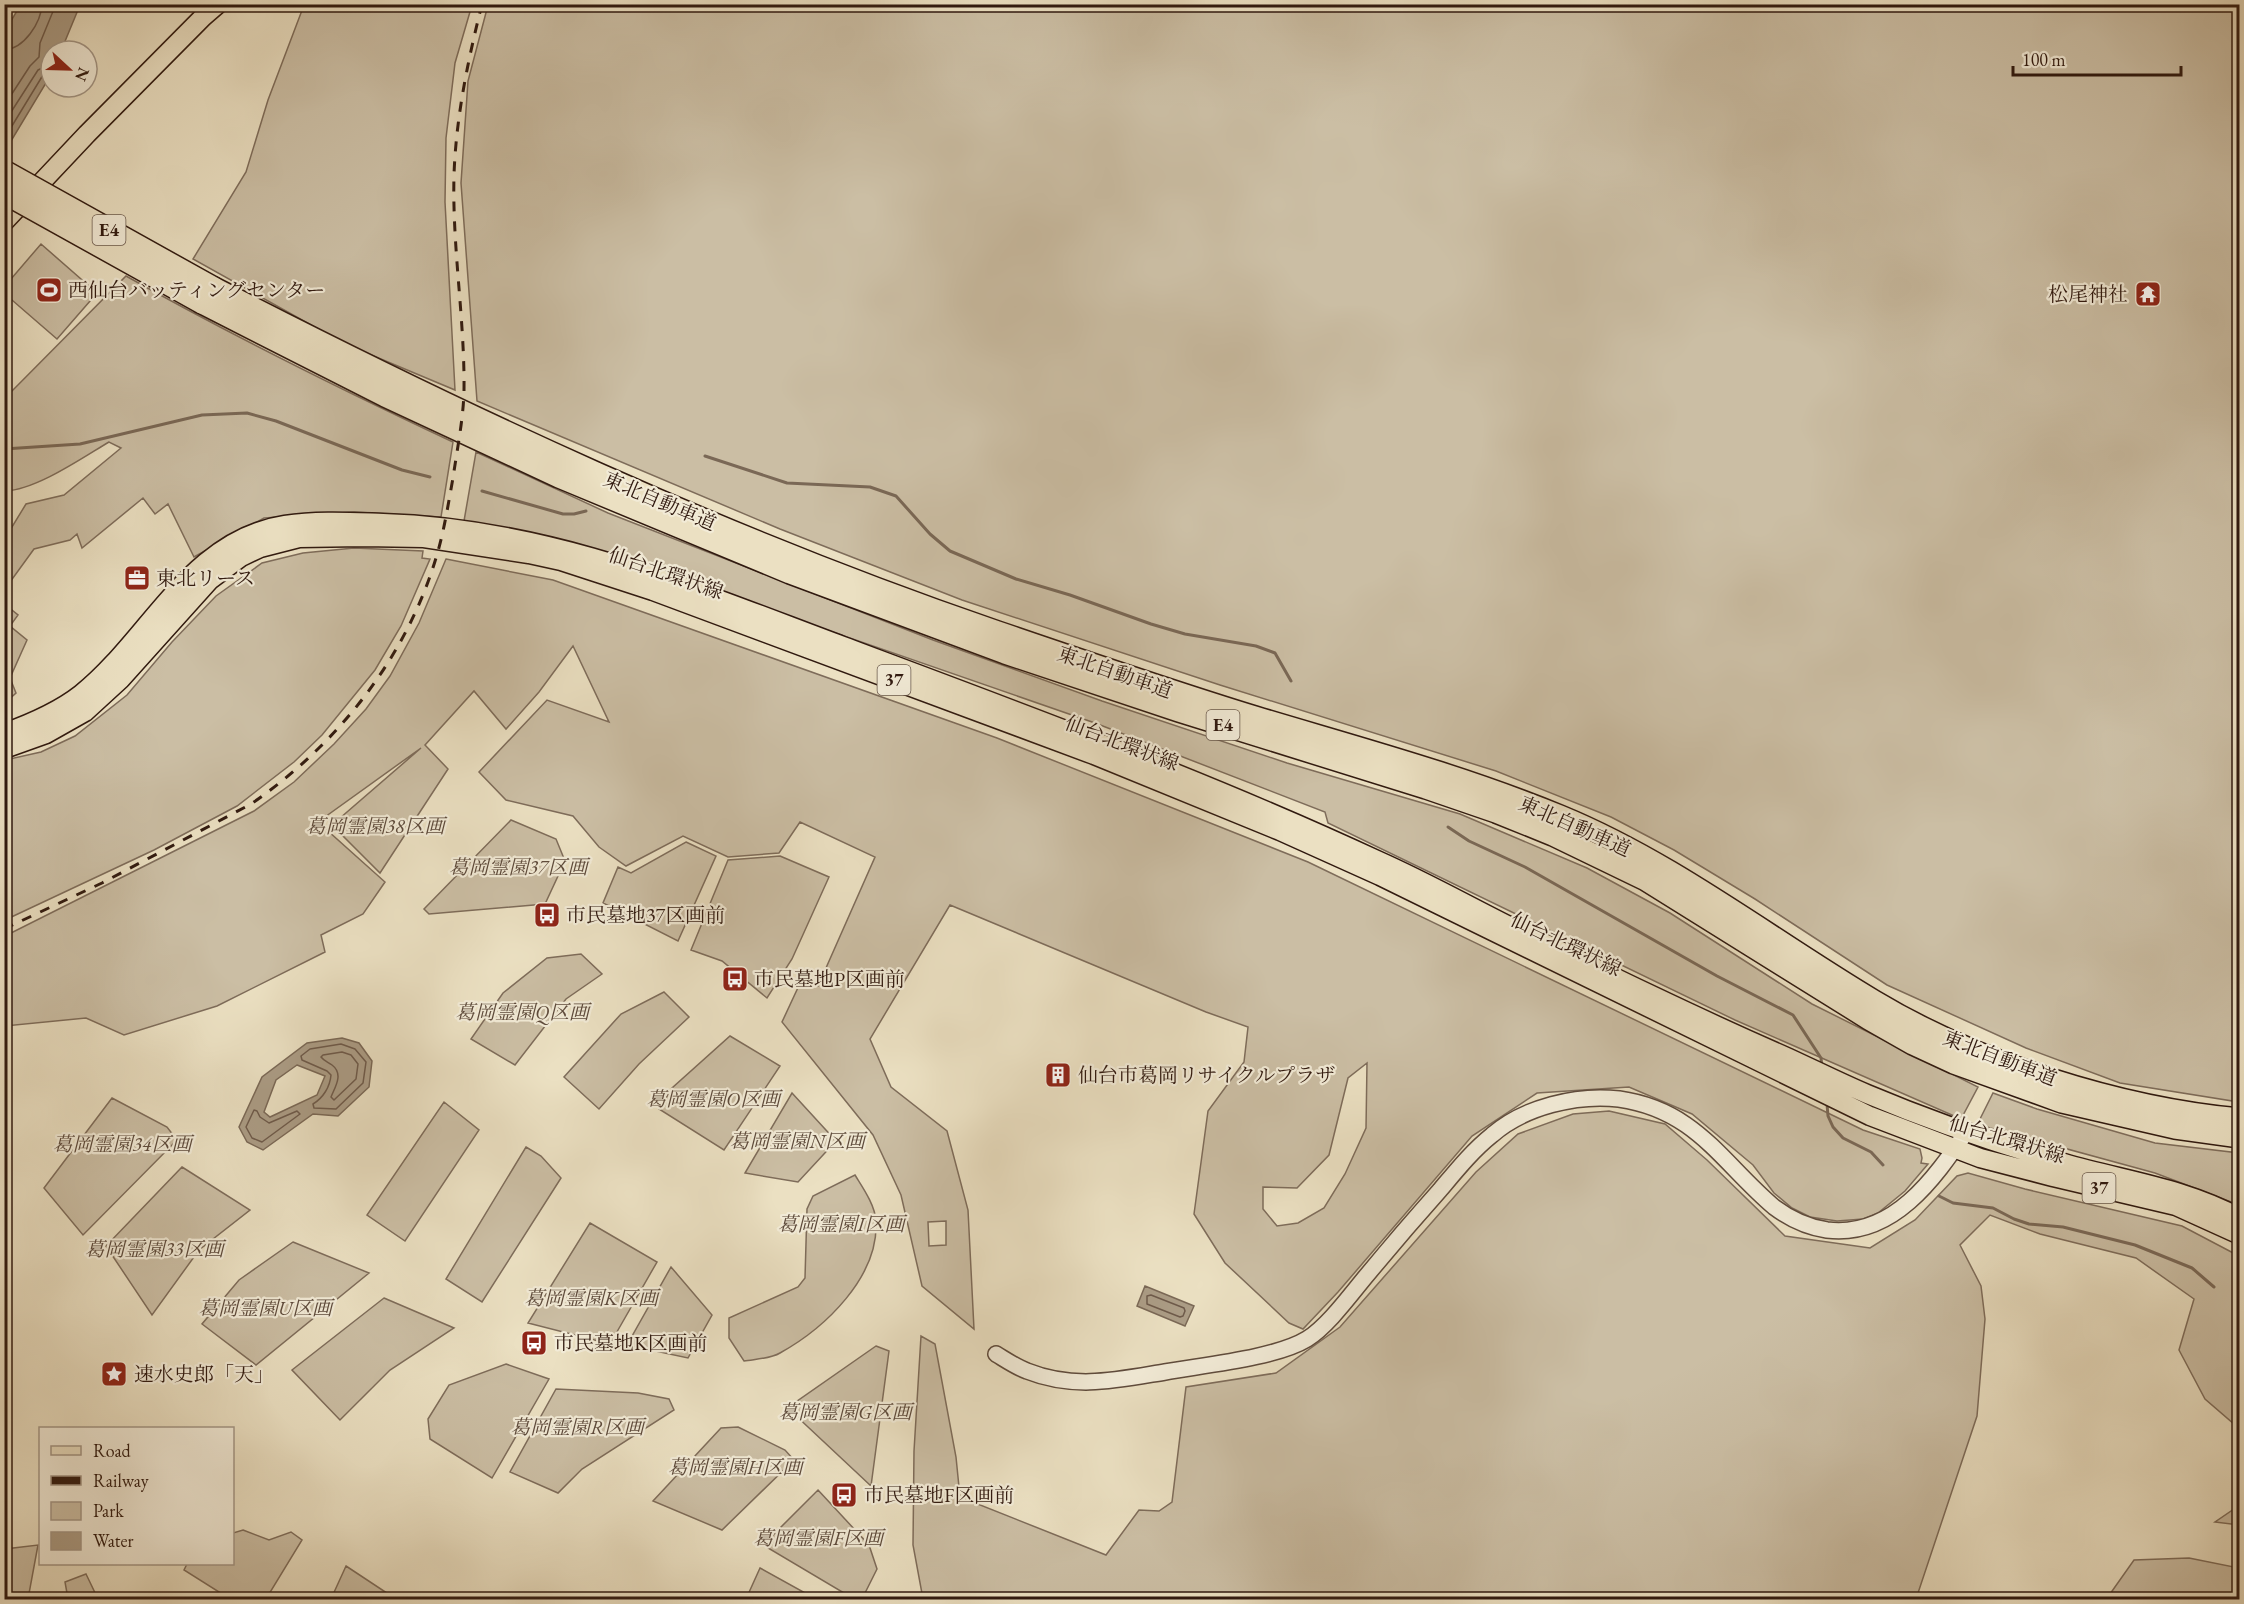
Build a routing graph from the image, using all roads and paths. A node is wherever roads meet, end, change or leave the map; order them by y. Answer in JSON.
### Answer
{"nodes":[{"id":1,"x":218,"y":4,"type":"edge"},
{"id":2,"x":4,"y":171,"type":"edge"},
{"id":3,"x":4,"y":193,"type":"edge"},
{"id":4,"x":4,"y":222,"type":"edge"},
{"id":5,"x":208,"y":295,"type":"junction"},
{"id":6,"x":4,"y":733,"type":"edge"},
{"id":7,"x":4,"y":749,"type":"edge"},
{"id":8,"x":2240,"y":1119,"type":"edge"},
{"id":9,"x":1967,"y":1131,"type":"junction"},
{"id":10,"x":2240,"y":1137,"type":"edge"},
{"id":11,"x":1955,"y":1148,"type":"junction"},
{"id":12,"x":2240,"y":1218,"type":"edge"},
{"id":13,"x":2240,"y":1235,"type":"edge"},
{"id":14,"x":996,"y":1354,"type":"dead end"}],
"edges":[{"from":1,"to":4,"type":"main road"},
{"from":2,"to":5,"type":"highway","name":"東北自動車道","number":"E4","bridge":true},
{"from":3,"to":5,"type":"highway","name":"東北自動車道","number":"E4","bridge":true},
{"from":5,"to":8,"type":"highway","name":"東北自動車道","number":"E4"},
{"from":5,"to":10,"type":"highway","name":"東北自動車道","number":"E4"},
{"from":6,"to":9,"type":"main road","name":"仙台北環状線","number":"37"},
{"from":7,"to":11,"type":"main road","name":"仙台北環状線","number":"37"},
{"from":9,"to":11,"type":"street"},
{"from":9,"to":12,"type":"main road","name":"仙台北環状線","number":"37"},
{"from":11,"to":13,"type":"main road","name":"仙台北環状線","number":"37"},
{"from":11,"to":14,"type":"street"}]}
